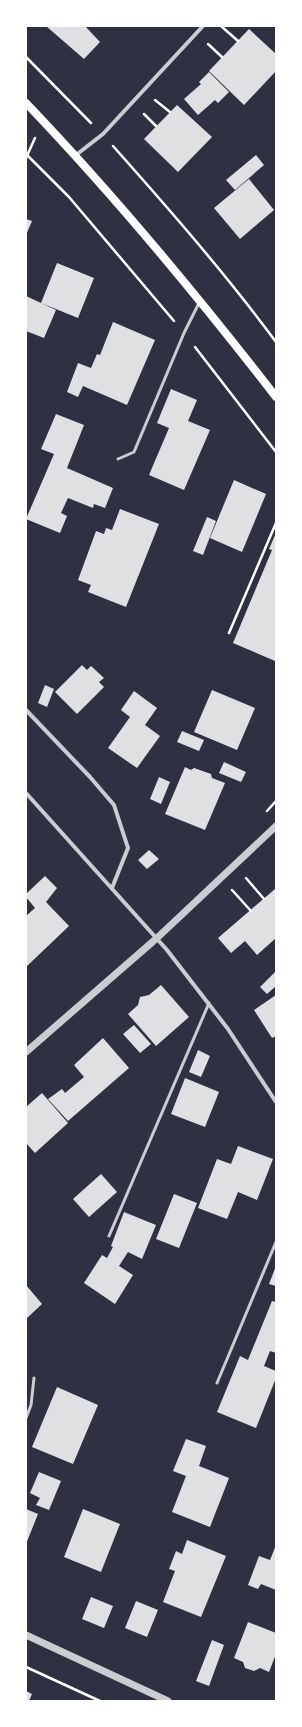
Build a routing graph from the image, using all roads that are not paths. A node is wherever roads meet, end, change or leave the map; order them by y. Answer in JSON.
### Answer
{"nodes":[{"id":1,"x":203,"y":26,"type":"edge"},
{"id":2,"x":26,"y":103,"type":"edge"},
{"id":3,"x":76,"y":155,"type":"junction"},
{"id":4,"x":200,"y":300,"type":"junction"},
{"id":5,"x":276,"y":397,"type":"edge"},
{"id":6,"x":118,"y":459,"type":"dead end"},
{"id":7,"x":26,"y":710,"type":"edge"},
{"id":8,"x":26,"y":793,"type":"edge"},
{"id":9,"x":276,"y":826,"type":"edge"},
{"id":10,"x":112,"y":888,"type":"junction"},
{"id":11,"x":157,"y":938,"type":"junction"},
{"id":12,"x":209,"y":1003,"type":"junction"},
{"id":13,"x":26,"y":1052,"type":"edge"},
{"id":14,"x":276,"y":1102,"type":"edge"},
{"id":15,"x":109,"y":1236,"type":"dead end"},
{"id":16,"x":276,"y":1242,"type":"edge"},
{"id":17,"x":34,"y":1378,"type":"dead end"},
{"id":18,"x":217,"y":1383,"type":"dead end"},
{"id":19,"x":26,"y":1418,"type":"edge"},
{"id":20,"x":26,"y":1635,"type":"edge"},
{"id":21,"x":168,"y":1701,"type":"edge"}],
"edges":[{"from":1,"to":3,"type":"street"},
{"from":2,"to":3,"type":"main road"},
{"from":3,"to":4,"type":"main road"},
{"from":4,"to":5,"type":"main road"},
{"from":4,"to":6,"type":"lane"},
{"from":7,"to":10,"type":"street"},
{"from":8,"to":10,"type":"street"},
{"from":9,"to":11,"type":"street"},
{"from":10,"to":11,"type":"street"},
{"from":11,"to":12,"type":"street"},
{"from":11,"to":13,"type":"street"},
{"from":12,"to":14,"type":"street"},
{"from":12,"to":15,"type":"lane"},
{"from":16,"to":18,"type":"lane"},
{"from":17,"to":19,"type":"lane"},
{"from":20,"to":21,"type":"street"}]}
